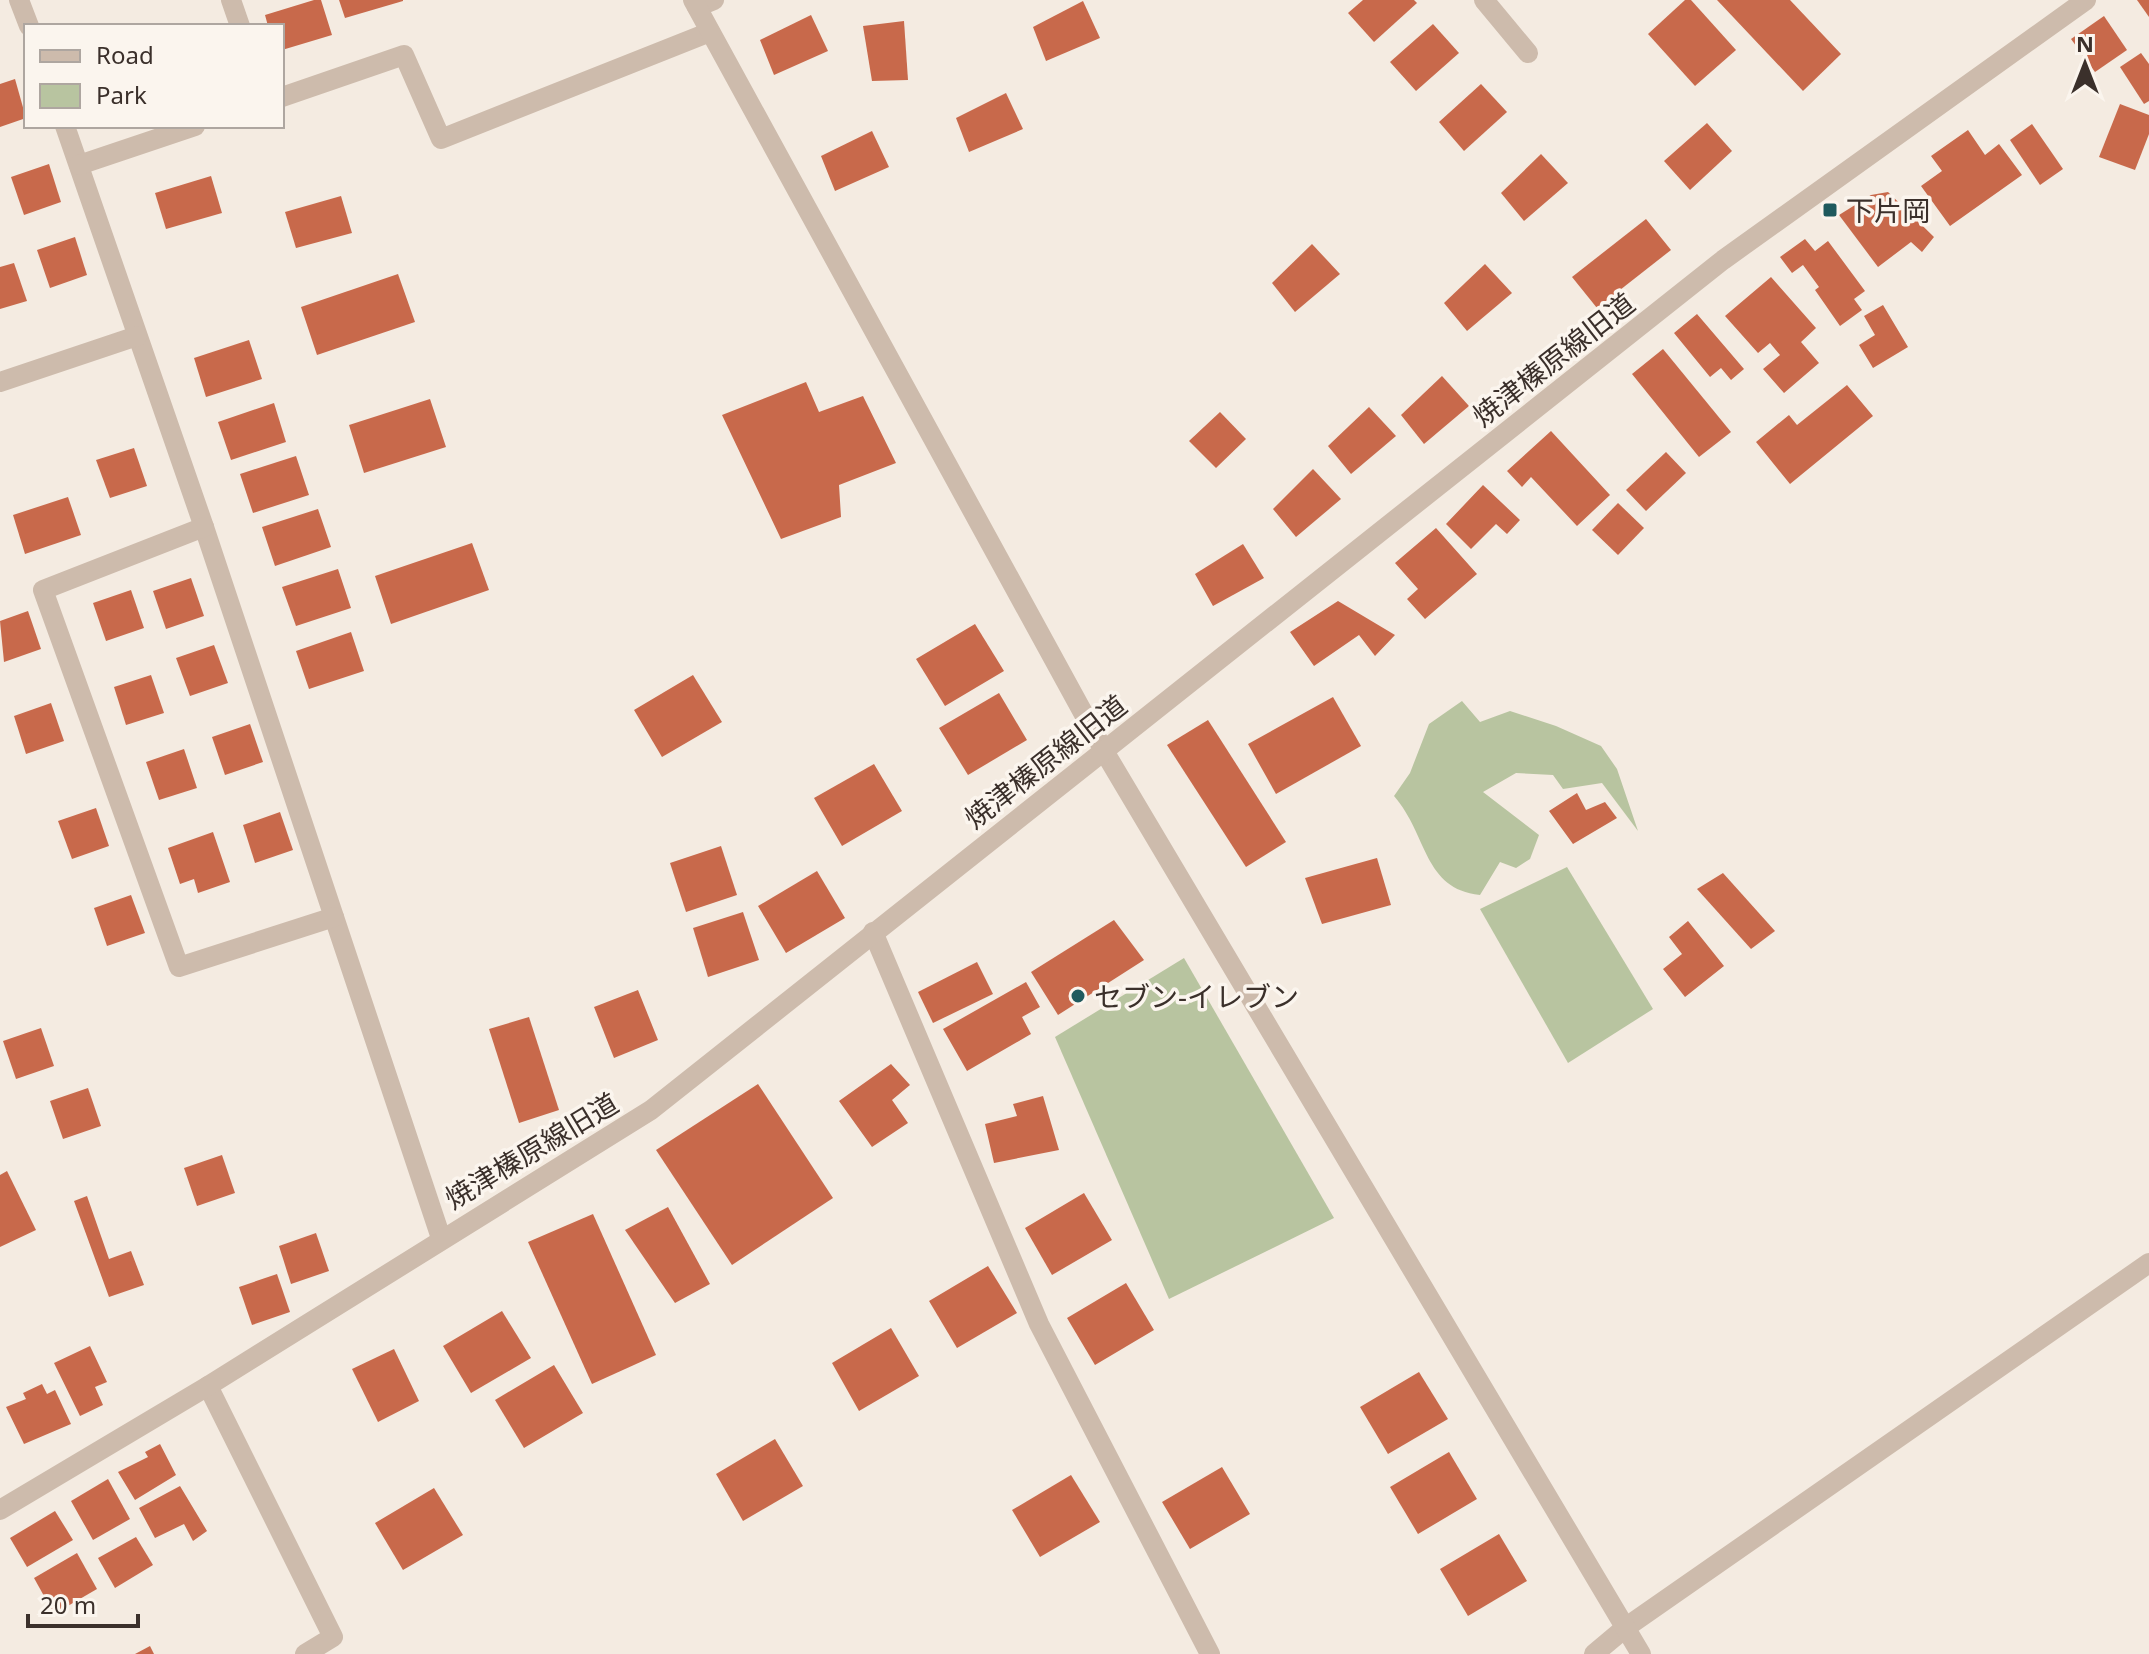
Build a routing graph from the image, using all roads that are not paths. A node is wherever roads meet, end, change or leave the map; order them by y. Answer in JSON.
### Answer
{"nodes":[{"id":1,"x":19,"y":0,"type":"edge"},
{"id":2,"x":231,"y":0,"type":"edge"},
{"id":3,"x":1484,"y":0,"type":"edge"},
{"id":4,"x":2086,"y":0,"type":"edge"},
{"id":5,"x":701,"y":2,"type":"edge"},
{"id":6,"x":28,"y":24,"type":"edge"},
{"id":7,"x":239,"y":24,"type":"edge"},
{"id":8,"x":710,"y":32,"type":"junction"},
{"id":9,"x":1528,"y":53,"type":"dead end"},
{"id":10,"x":284,"y":96,"type":"edge"},
{"id":11,"x":66,"y":128,"type":"edge"},
{"id":12,"x":189,"y":128,"type":"edge"},
{"id":13,"x":79,"y":165,"type":"junction"},
{"id":14,"x":137,"y":336,"type":"junction"},
{"id":15,"x":0,"y":382,"type":"edge"},
{"id":16,"x":204,"y":527,"type":"junction"},
{"id":17,"x":1104,"y":751,"type":"junction"},
{"id":18,"x":334,"y":917,"type":"junction"},
{"id":19,"x":873,"y":932,"type":"junction"},
{"id":20,"x":441,"y":1238,"type":"junction"},
{"id":21,"x":2149,"y":1263,"type":"edge"},
{"id":22,"x":208,"y":1386,"type":"junction"},
{"id":23,"x":0,"y":1510,"type":"edge"},
{"id":24,"x":1625,"y":1628,"type":"junction"},
{"id":25,"x":305,"y":1654,"type":"edge"},
{"id":26,"x":1210,"y":1654,"type":"edge"},
{"id":27,"x":1594,"y":1654,"type":"edge"},
{"id":28,"x":1641,"y":1654,"type":"edge"}],
"edges":[{"from":1,"to":6,"type":"street"},
{"from":2,"to":7,"type":"street"},
{"from":3,"to":9,"type":"street"},
{"from":4,"to":17,"type":"street","name":"焼津榛原線旧道"},
{"from":5,"to":8,"type":"street"},
{"from":8,"to":10,"type":"street"},
{"from":8,"to":17,"type":"street"},
{"from":11,"to":13,"type":"street"},
{"from":12,"to":13,"type":"street"},
{"from":13,"to":14,"type":"street"},
{"from":14,"to":15,"type":"street"},
{"from":14,"to":16,"type":"street"},
{"from":16,"to":18,"type":"street"},
{"from":16,"to":18,"type":"street"},
{"from":17,"to":19,"type":"street","name":"焼津榛原線旧道"},
{"from":17,"to":24,"type":"street"},
{"from":18,"to":20,"type":"street"},
{"from":19,"to":20,"type":"street","name":"焼津榛原線旧道"},
{"from":19,"to":26,"type":"street"},
{"from":20,"to":22,"type":"street","name":"焼津榛原線旧道"},
{"from":21,"to":24,"type":"street"},
{"from":22,"to":23,"type":"street","name":"焼津榛原線旧道"},
{"from":22,"to":25,"type":"street"},
{"from":24,"to":27,"type":"street"},
{"from":24,"to":28,"type":"street"}]}
